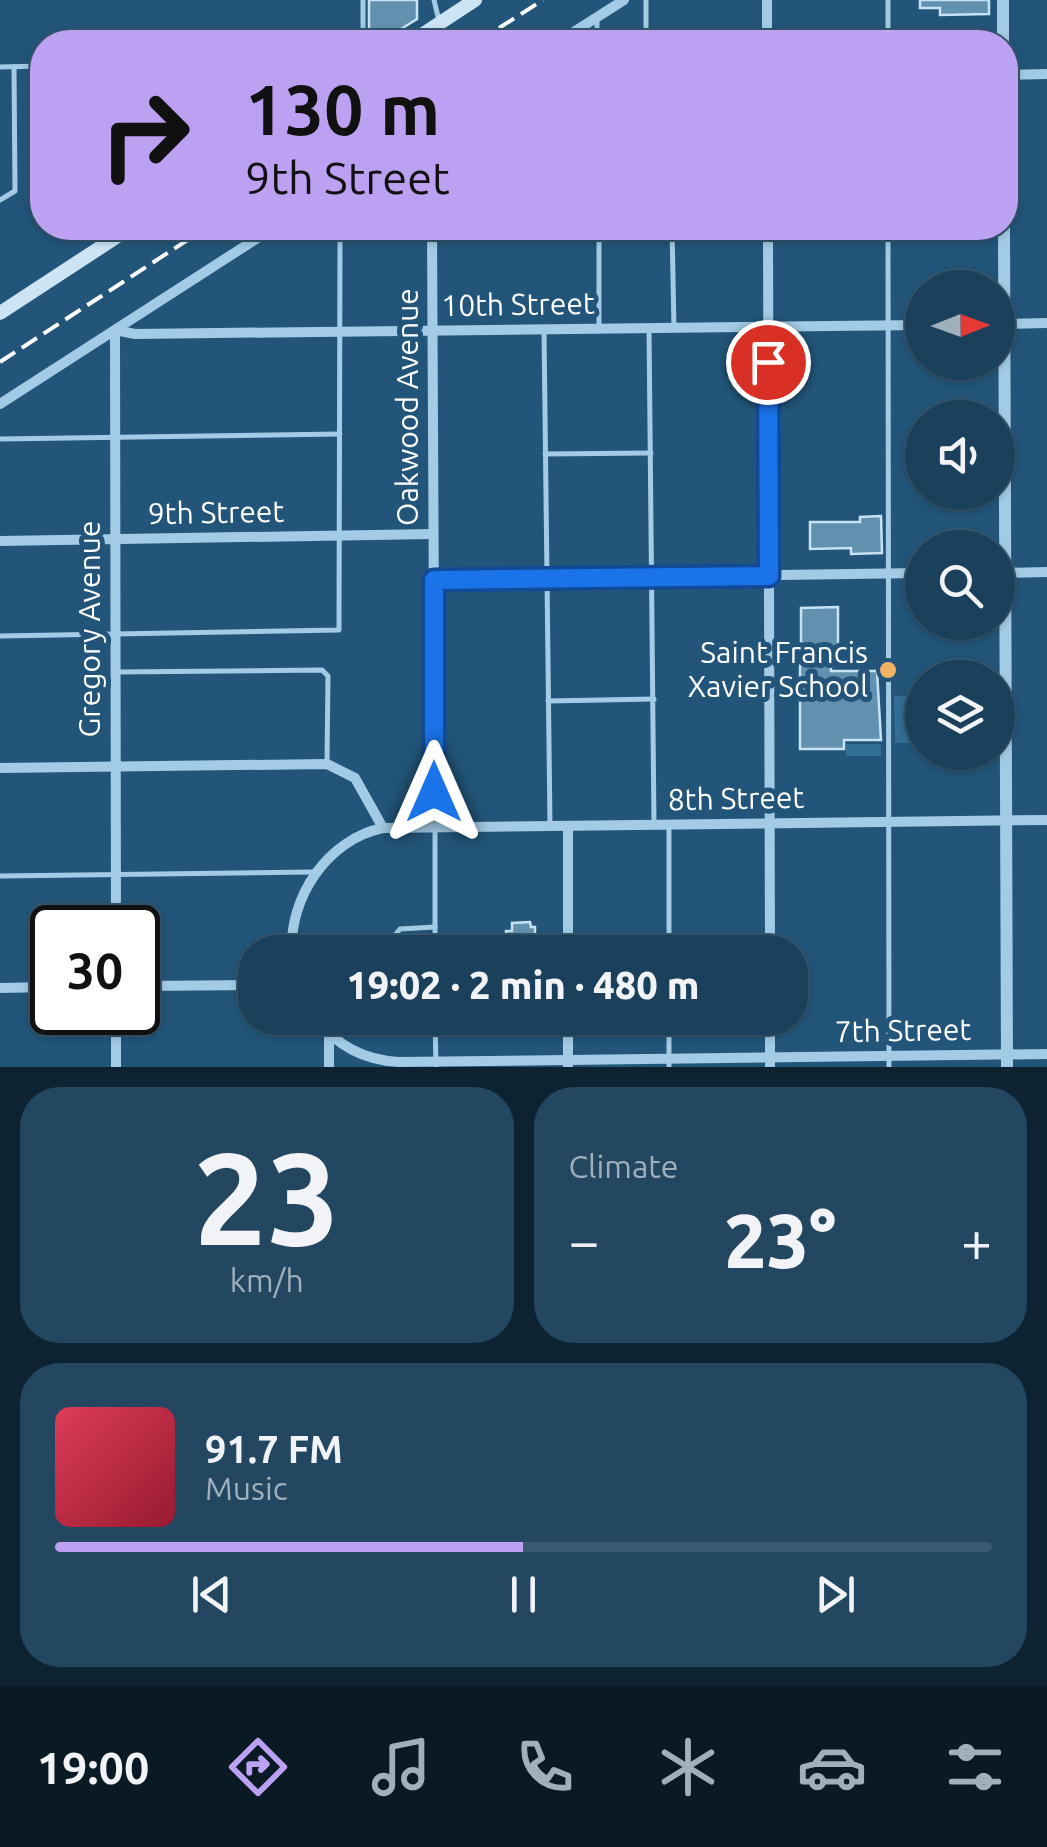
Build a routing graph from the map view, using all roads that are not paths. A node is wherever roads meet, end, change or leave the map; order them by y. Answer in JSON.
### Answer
{"nodes":[{"id":1,"x":363,"y":0,"type":"edge"},
{"id":2,"x":434,"y":0,"type":"edge"},
{"id":3,"x":475,"y":0,"type":"edge"},
{"id":4,"x":624,"y":0,"type":"edge"},
{"id":5,"x":646,"y":0,"type":"edge"},
{"id":6,"x":767,"y":0,"type":"edge"},
{"id":7,"x":888,"y":0,"type":"edge"},
{"id":8,"x":1003,"y":0,"type":"edge"},
{"id":9,"x":597,"y":17,"type":"junction"},
{"id":10,"x":363,"y":30,"type":"edge"},
{"id":11,"x":434,"y":30,"type":"edge"},
{"id":12,"x":437,"y":30,"type":"edge"},
{"id":13,"x":577,"y":30,"type":"edge"},
{"id":14,"x":597,"y":30,"type":"edge"},
{"id":15,"x":646,"y":30,"type":"edge"},
{"id":16,"x":768,"y":30,"type":"edge"},
{"id":17,"x":888,"y":30,"type":"edge"},
{"id":18,"x":1003,"y":30,"type":"edge"},
{"id":19,"x":30,"y":66,"type":"edge"},
{"id":20,"x":0,"y":67,"type":"edge"},
{"id":21,"x":14,"y":67,"type":"junction"},
{"id":22,"x":1047,"y":74,"type":"edge"},
{"id":23,"x":1018,"y":75,"type":"edge"},
{"id":24,"x":0,"y":200,"type":"edge"},
{"id":25,"x":99,"y":240,"type":"edge"},
{"id":26,"x":253,"y":240,"type":"edge"},
{"id":27,"x":340,"y":240,"type":"edge"},
{"id":28,"x":432,"y":240,"type":"edge"},
{"id":29,"x":599,"y":240,"type":"edge"},
{"id":30,"x":672,"y":240,"type":"edge"},
{"id":31,"x":768,"y":240,"type":"edge"},
{"id":32,"x":888,"y":240,"type":"edge"},
{"id":33,"x":1004,"y":240,"type":"edge"},
{"id":34,"x":1003,"y":270,"type":"edge"},
{"id":35,"x":0,"y":313,"type":"edge"},
{"id":36,"x":1047,"y":323,"type":"edge"},
{"id":37,"x":905,"y":324,"type":"edge"},
{"id":38,"x":1015,"y":324,"type":"edge"},
{"id":39,"x":888,"y":325,"type":"junction"},
{"id":40,"x":768,"y":326,"type":"junction"},
{"id":41,"x":649,"y":328,"type":"junction"},
{"id":42,"x":674,"y":328,"type":"junction"},
{"id":43,"x":600,"y":329,"type":"junction"},
{"id":44,"x":114,"y":330,"type":"junction"},
{"id":45,"x":544,"y":330,"type":"junction"},
{"id":46,"x":432,"y":331,"type":"junction"},
{"id":47,"x":340,"y":333,"type":"junction"},
{"id":48,"x":1001,"y":380,"type":"edge"},
{"id":49,"x":0,"y":404,"type":"edge"},
{"id":50,"x":340,"y":434,"type":"junction"},
{"id":51,"x":114,"y":438,"type":"junction"},
{"id":52,"x":0,"y":439,"type":"edge"},
{"id":53,"x":650,"y":453,"type":"junction"},
{"id":54,"x":545,"y":454,"type":"junction"},
{"id":55,"x":1002,"y":530,"type":"edge"},
{"id":56,"x":434,"y":534,"type":"junction"},
{"id":57,"x":340,"y":536,"type":"junction"},
{"id":58,"x":116,"y":540,"type":"junction"},
{"id":59,"x":0,"y":541,"type":"edge"},
{"id":60,"x":1015,"y":572,"type":"edge"},
{"id":61,"x":1047,"y":572,"type":"edge"},
{"id":62,"x":888,"y":574,"type":"junction"},
{"id":63,"x":905,"y":574,"type":"edge"},
{"id":64,"x":769,"y":576,"type":"junction"},
{"id":65,"x":652,"y":578,"type":"junction"},
{"id":66,"x":546,"y":579,"type":"junction"},
{"id":67,"x":434,"y":580,"type":"junction"},
{"id":68,"x":115,"y":634,"type":"junction"},
{"id":69,"x":0,"y":636,"type":"edge"},
{"id":70,"x":1003,"y":640,"type":"edge"},
{"id":71,"x":116,"y":672,"type":"junction"},
{"id":72,"x":654,"y":699,"type":"junction"},
{"id":73,"x":548,"y":701,"type":"junction"},
{"id":74,"x":327,"y":764,"type":"junction"},
{"id":75,"x":115,"y":766,"type":"junction"},
{"id":76,"x":0,"y":768,"type":"edge"},
{"id":77,"x":1007,"y":820,"type":"junction"},
{"id":78,"x":1047,"y":820,"type":"edge"},
{"id":79,"x":888,"y":822,"type":"junction"},
{"id":80,"x":769,"y":823,"type":"junction"},
{"id":81,"x":669,"y":824,"type":"junction"},
{"id":82,"x":654,"y":825,"type":"junction"},
{"id":83,"x":550,"y":826,"type":"junction"},
{"id":84,"x":568,"y":826,"type":"junction"},
{"id":85,"x":431,"y":827,"type":"junction"},
{"id":86,"x":383,"y":828,"type":"junction"},
{"id":87,"x":316,"y":872,"type":"junction"},
{"id":88,"x":116,"y":875,"type":"junction"},
{"id":89,"x":0,"y":876,"type":"edge"},
{"id":90,"x":116,"y":905,"type":"edge"},
{"id":91,"x":435,"y":927,"type":"junction"},
{"id":92,"x":293,"y":935,"type":"edge"},
{"id":93,"x":395,"y":935,"type":"edge"},
{"id":94,"x":435,"y":935,"type":"edge"},
{"id":95,"x":568,"y":935,"type":"edge"},
{"id":96,"x":669,"y":935,"type":"edge"},
{"id":97,"x":770,"y":935,"type":"edge"},
{"id":98,"x":238,"y":985,"type":"edge"},
{"id":99,"x":160,"y":986,"type":"edge"},
{"id":100,"x":30,"y":987,"type":"edge"},
{"id":101,"x":0,"y":988,"type":"edge"},
{"id":102,"x":116,"y":1035,"type":"edge"},
{"id":103,"x":329,"y":1035,"type":"joint"},
{"id":104,"x":436,"y":1035,"type":"edge"},
{"id":105,"x":568,"y":1035,"type":"edge"},
{"id":106,"x":669,"y":1035,"type":"edge"},
{"id":107,"x":770,"y":1035,"type":"edge"},
{"id":108,"x":1047,"y":1054,"type":"edge"},
{"id":109,"x":1007,"y":1061,"type":"edge"},
{"id":110,"x":770,"y":1062,"type":"edge"},
{"id":111,"x":888,"y":1062,"type":"edge"},
{"id":112,"x":669,"y":1063,"type":"edge"},
{"id":113,"x":436,"y":1064,"type":"edge"},
{"id":114,"x":568,"y":1064,"type":"edge"},
{"id":115,"x":116,"y":1067,"type":"edge"},
{"id":116,"x":329,"y":1067,"type":"edge"}],
"edges":[{"from":1,"to":10,"type":"lane"},
{"from":2,"to":11,"type":"lane"},
{"from":3,"to":12,"type":"main road"},
{"from":4,"to":9,"type":"street"},
{"from":5,"to":15,"type":"lane"},
{"from":6,"to":16,"type":"street"},
{"from":7,"to":17,"type":"lane"},
{"from":8,"to":18,"type":"street"},
{"from":9,"to":13,"type":"street"},
{"from":9,"to":14,"type":"lane"},
{"from":19,"to":21,"type":"lane"},
{"from":20,"to":21,"type":"lane"},
{"from":21,"to":24,"type":"lane"},
{"from":22,"to":23,"type":"street"},
{"from":25,"to":35,"type":"main road"},
{"from":26,"to":44,"type":"street"},
{"from":27,"to":47,"type":"lane"},
{"from":28,"to":46,"type":"street","name":"Oakwood Avenue"},
{"from":29,"to":43,"type":"lane"},
{"from":30,"to":42,"type":"lane"},
{"from":31,"to":40,"type":"street"},
{"from":32,"to":39,"type":"lane"},
{"from":33,"to":34,"type":"street"},
{"from":36,"to":38,"type":"street"},
{"from":37,"to":39,"type":"street","name":"10th Street"},
{"from":39,"to":40,"type":"street","name":"10th Street"},
{"from":39,"to":62,"type":"lane"},
{"from":40,"to":42,"type":"street","name":"10th Street"},
{"from":40,"to":64,"type":"street"},
{"from":41,"to":42,"type":"street","name":"10th Street"},
{"from":41,"to":43,"type":"street","name":"10th Street"},
{"from":41,"to":53,"type":"lane"},
{"from":43,"to":45,"type":"street","name":"10th Street"},
{"from":44,"to":47,"type":"street","name":"10th Street"},
{"from":44,"to":49,"type":"street"},
{"from":44,"to":51,"type":"street","name":"Gregory Avenue"},
{"from":45,"to":46,"type":"street","name":"10th Street"},
{"from":45,"to":54,"type":"lane"},
{"from":46,"to":47,"type":"street","name":"10th Street"},
{"from":46,"to":56,"type":"street","name":"Oakwood Avenue"},
{"from":47,"to":50,"type":"lane"},
{"from":48,"to":55,"type":"street"},
{"from":50,"to":51,"type":"lane"},
{"from":50,"to":57,"type":"lane"},
{"from":51,"to":52,"type":"lane"},
{"from":51,"to":58,"type":"street","name":"Gregory Avenue"},
{"from":53,"to":54,"type":"lane"},
{"from":53,"to":65,"type":"lane"},
{"from":54,"to":66,"type":"lane"},
{"from":56,"to":57,"type":"street","name":"9th Street"},
{"from":56,"to":67,"type":"street","name":"Oakwood Avenue"},
{"from":57,"to":58,"type":"street","name":"9th Street"},
{"from":57,"to":68,"type":"lane"},
{"from":58,"to":59,"type":"street","name":"9th Street"},
{"from":58,"to":68,"type":"street","name":"Gregory Avenue"},
{"from":60,"to":61,"type":"street"},
{"from":62,"to":63,"type":"street"},
{"from":62,"to":64,"type":"street"},
{"from":62,"to":79,"type":"lane"},
{"from":64,"to":65,"type":"street"},
{"from":64,"to":80,"type":"street"},
{"from":65,"to":66,"type":"street"},
{"from":65,"to":72,"type":"lane"},
{"from":66,"to":67,"type":"street"},
{"from":66,"to":73,"type":"lane"},
{"from":67,"to":85,"type":"street","name":"Oakwood Avenue"},
{"from":68,"to":69,"type":"lane"},
{"from":68,"to":71,"type":"street","name":"Gregory Avenue"},
{"from":70,"to":77,"type":"street"},
{"from":71,"to":74,"type":"lane"},
{"from":71,"to":75,"type":"street","name":"Gregory Avenue"},
{"from":72,"to":73,"type":"lane"},
{"from":72,"to":82,"type":"lane"},
{"from":73,"to":83,"type":"lane"},
{"from":74,"to":75,"type":"street"},
{"from":74,"to":86,"type":"street"},
{"from":75,"to":76,"type":"street"},
{"from":75,"to":88,"type":"street","name":"Gregory Avenue"},
{"from":77,"to":78,"type":"street","name":"8th Street"},
{"from":77,"to":79,"type":"street","name":"8th Street"},
{"from":77,"to":109,"type":"street"},
{"from":79,"to":80,"type":"street","name":"8th Street"},
{"from":79,"to":111,"type":"lane"},
{"from":80,"to":81,"type":"street","name":"8th Street"},
{"from":80,"to":97,"type":"street"},
{"from":81,"to":82,"type":"street","name":"8th Street"},
{"from":81,"to":96,"type":"lane"},
{"from":82,"to":84,"type":"street","name":"8th Street"},
{"from":83,"to":84,"type":"street","name":"8th Street"},
{"from":83,"to":85,"type":"street","name":"8th Street"},
{"from":84,"to":95,"type":"street"},
{"from":85,"to":86,"type":"street","name":"8th Street"},
{"from":85,"to":91,"type":"lane"},
{"from":86,"to":87,"type":"street"},
{"from":87,"to":88,"type":"lane"},
{"from":87,"to":92,"type":"street"},
{"from":88,"to":89,"type":"lane"},
{"from":88,"to":90,"type":"street","name":"Gregory Avenue"},
{"from":91,"to":93,"type":"lane"},
{"from":91,"to":94,"type":"lane"},
{"from":98,"to":99,"type":"street"},
{"from":100,"to":101,"type":"street"},
{"from":102,"to":115,"type":"street"},
{"from":103,"to":113,"type":"street","name":"7th Street"},
{"from":103,"to":116,"type":"street"},
{"from":104,"to":113,"type":"lane"},
{"from":105,"to":114,"type":"street"},
{"from":106,"to":112,"type":"lane"},
{"from":107,"to":110,"type":"street"},
{"from":108,"to":109,"type":"street","name":"7th Street"},
{"from":109,"to":111,"type":"street","name":"7th Street"},
{"from":110,"to":111,"type":"street","name":"7th Street"},
{"from":110,"to":112,"type":"street","name":"7th Street"},
{"from":112,"to":114,"type":"street","name":"7th Street"},
{"from":113,"to":114,"type":"street","name":"7th Street"}]}
